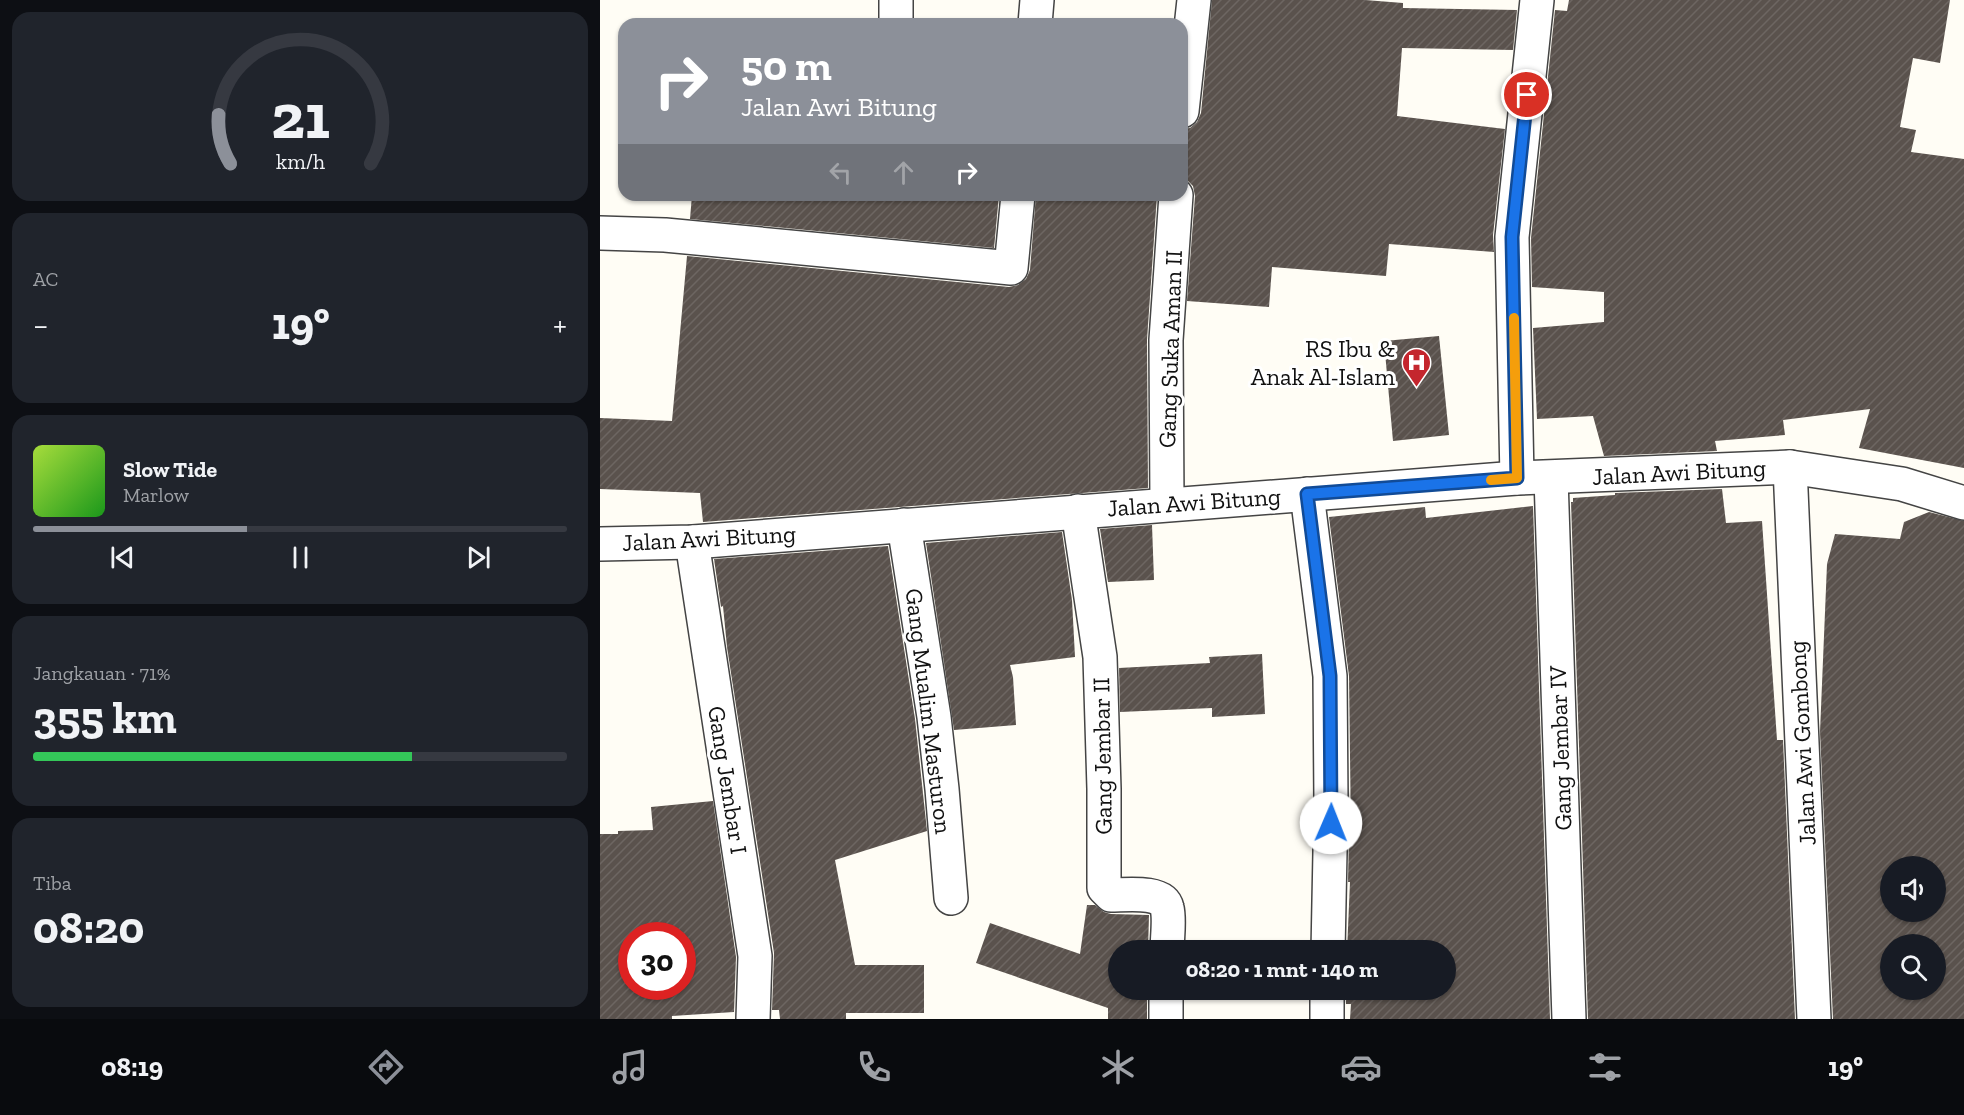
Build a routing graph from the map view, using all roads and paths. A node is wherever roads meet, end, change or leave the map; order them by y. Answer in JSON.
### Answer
{"nodes":[{"id":1,"x":896,"y":0,"type":"edge"},
{"id":2,"x":1037,"y":0,"type":"edge"},
{"id":3,"x":1194,"y":0,"type":"edge"},
{"id":4,"x":1537,"y":0,"type":"edge"},
{"id":5,"x":896,"y":18,"type":"edge"},
{"id":6,"x":1036,"y":18,"type":"edge"},
{"id":7,"x":1188,"y":56,"type":"edge"},
{"id":8,"x":1017,"y":201,"type":"edge"},
{"id":9,"x":1176,"y":201,"type":"edge"},
{"id":10,"x":600,"y":233,"type":"edge"},
{"id":11,"x":1790,"y":467,"type":"junction"},
{"id":12,"x":1517,"y":478,"type":"junction"},
{"id":13,"x":1551,"y":478,"type":"junction"},
{"id":14,"x":1307,"y":494,"type":"junction"},
{"id":15,"x":1964,"y":503,"type":"edge"},
{"id":16,"x":1167,"y":504,"type":"junction"},
{"id":17,"x":1078,"y":511,"type":"junction"},
{"id":18,"x":904,"y":525,"type":"junction"},
{"id":19,"x":693,"y":542,"type":"junction"},
{"id":20,"x":600,"y":544,"type":"edge"},
{"id":21,"x":951,"y":898,"type":"dead end"},
{"id":22,"x":1167,"y":940,"type":"edge"},
{"id":23,"x":1328,"y":940,"type":"edge"},
{"id":24,"x":1166,"y":1000,"type":"edge"},
{"id":25,"x":1327,"y":1000,"type":"edge"},
{"id":26,"x":753,"y":1019,"type":"edge"},
{"id":27,"x":1166,"y":1019,"type":"edge"},
{"id":28,"x":1327,"y":1019,"type":"edge"},
{"id":29,"x":1569,"y":1019,"type":"edge"},
{"id":30,"x":1814,"y":1019,"type":"edge"}],
"edges":[{"from":1,"to":5,"type":"street"},
{"from":2,"to":6,"type":"street"},
{"from":3,"to":7,"type":"street"},
{"from":4,"to":12,"type":"street"},
{"from":8,"to":10,"type":"street"},
{"from":9,"to":16,"type":"street","name":"Gang Suka Aman II"},
{"from":11,"to":13,"type":"street","name":"Jalan Awi Bitung"},
{"from":11,"to":15,"type":"street","name":"Jalan Awi Bitung"},
{"from":11,"to":30,"type":"street","name":"Jalan Awi Gombong"},
{"from":12,"to":13,"type":"street","name":"Jalan Awi Bitung"},
{"from":12,"to":14,"type":"street","name":"Jalan Awi Bitung"},
{"from":13,"to":29,"type":"street","name":"Gang Jembar IV"},
{"from":14,"to":16,"type":"street","name":"Jalan Awi Bitung"},
{"from":14,"to":23,"type":"street"},
{"from":16,"to":17,"type":"street","name":"Jalan Awi Bitung"},
{"from":17,"to":18,"type":"street","name":"Jalan Awi Bitung"},
{"from":17,"to":22,"type":"street","name":"Gang Jembar II"},
{"from":18,"to":19,"type":"street","name":"Jalan Awi Bitung"},
{"from":18,"to":21,"type":"street","name":"Gang Mualim Masturon"},
{"from":19,"to":20,"type":"street","name":"Jalan Awi Bitung"},
{"from":19,"to":26,"type":"street","name":"Gang Jembar I"},
{"from":24,"to":27,"type":"street"},
{"from":25,"to":28,"type":"street"}]}
